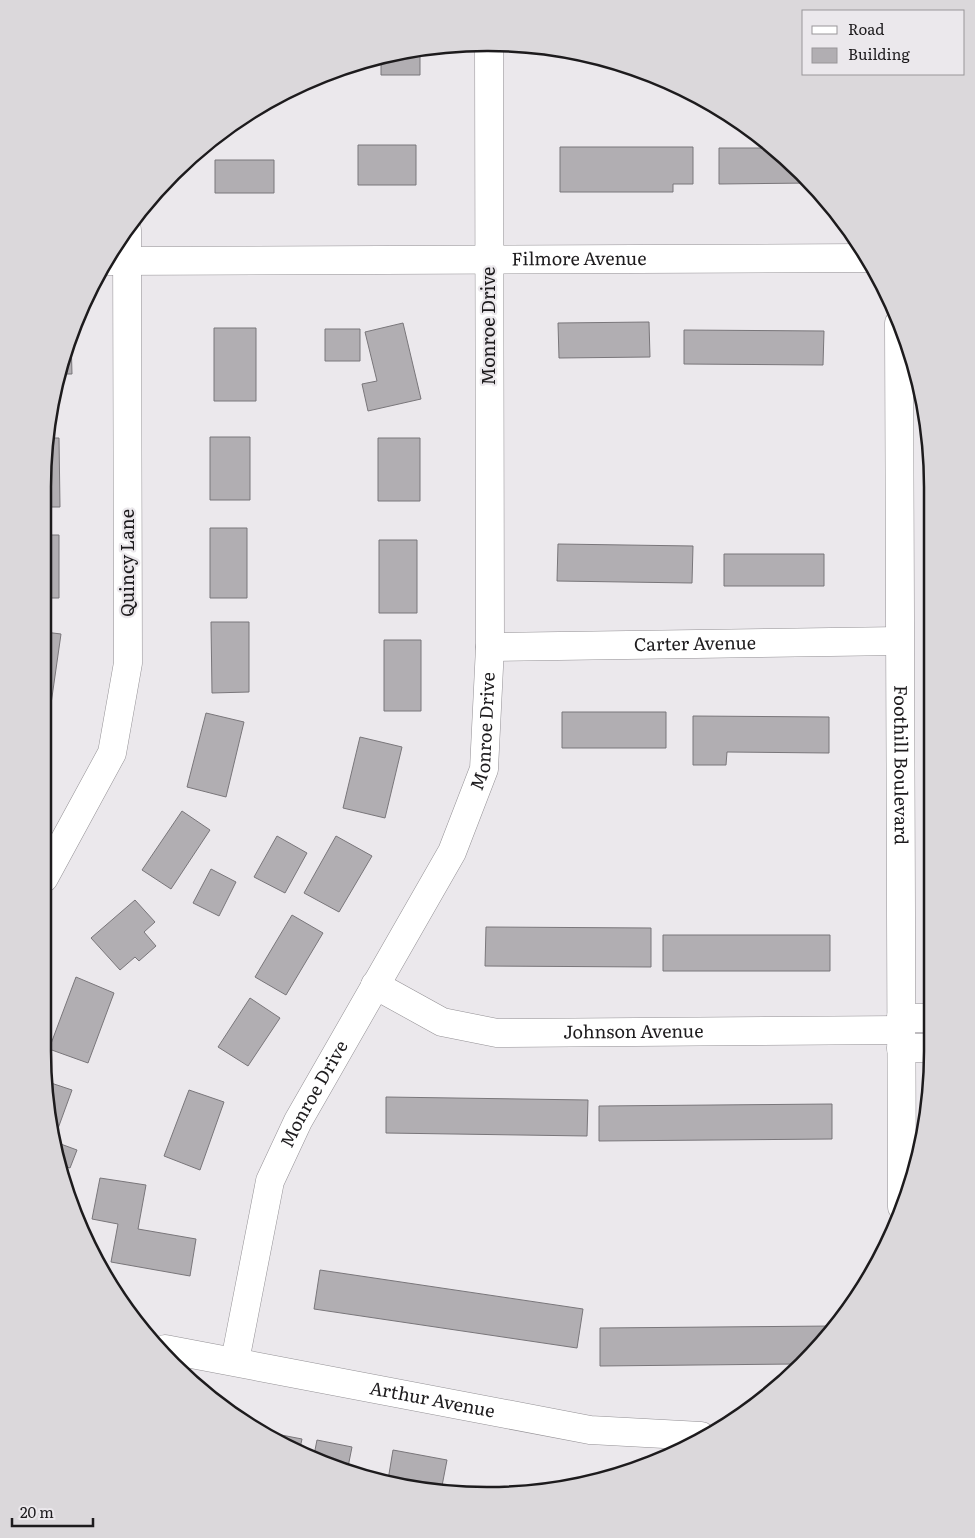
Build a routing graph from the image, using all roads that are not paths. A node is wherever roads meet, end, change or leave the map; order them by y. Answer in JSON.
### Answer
{"nodes":[{"id":1,"x":490,"y":51,"type":"edge"},
{"id":2,"x":858,"y":258,"type":"edge"},
{"id":3,"x":489,"y":260,"type":"junction"},
{"id":4,"x":118,"y":261,"type":"edge"},
{"id":5,"x":899,"y":342,"type":"edge"},
{"id":6,"x":899,"y":641,"type":"junction"},
{"id":7,"x":490,"y":647,"type":"junction"},
{"id":8,"x":51,"y":865,"type":"edge"},
{"id":9,"x":375,"y":985,"type":"junction"},
{"id":10,"x":924,"y":1020,"type":"edge"},
{"id":11,"x":901,"y":1032,"type":"junction"},
{"id":12,"x":924,"y":1045,"type":"edge"},
{"id":13,"x":902,"y":1188,"type":"edge"},
{"id":14,"x":171,"y":1350,"type":"edge"},
{"id":15,"x":235,"y":1362,"type":"junction"},
{"id":16,"x":692,"y":1436,"type":"edge"}],
"edges":[{"from":1,"to":3,"type":"street","name":"Monroe Drive"},
{"from":2,"to":3,"type":"street","name":"Filmore Avenue"},
{"from":3,"to":4,"type":"street","name":"Filmore Avenue"},
{"from":3,"to":7,"type":"street","name":"Monroe Drive"},
{"from":4,"to":8,"type":"street","name":"Quincy Lane"},
{"from":5,"to":6,"type":"street","name":"Foothill Boulevard"},
{"from":6,"to":7,"type":"street","name":"Carter Avenue"},
{"from":6,"to":11,"type":"street","name":"Foothill Boulevard"},
{"from":7,"to":9,"type":"street","name":"Monroe Drive"},
{"from":9,"to":11,"type":"street","name":"Johnson Avenue"},
{"from":9,"to":15,"type":"street","name":"Monroe Drive"},
{"from":10,"to":11,"type":"street"},
{"from":11,"to":12,"type":"street"},
{"from":11,"to":13,"type":"street","name":"Foothill Boulevard"},
{"from":14,"to":15,"type":"street","name":"Arthur Avenue"},
{"from":15,"to":16,"type":"street","name":"Arthur Avenue"}]}
